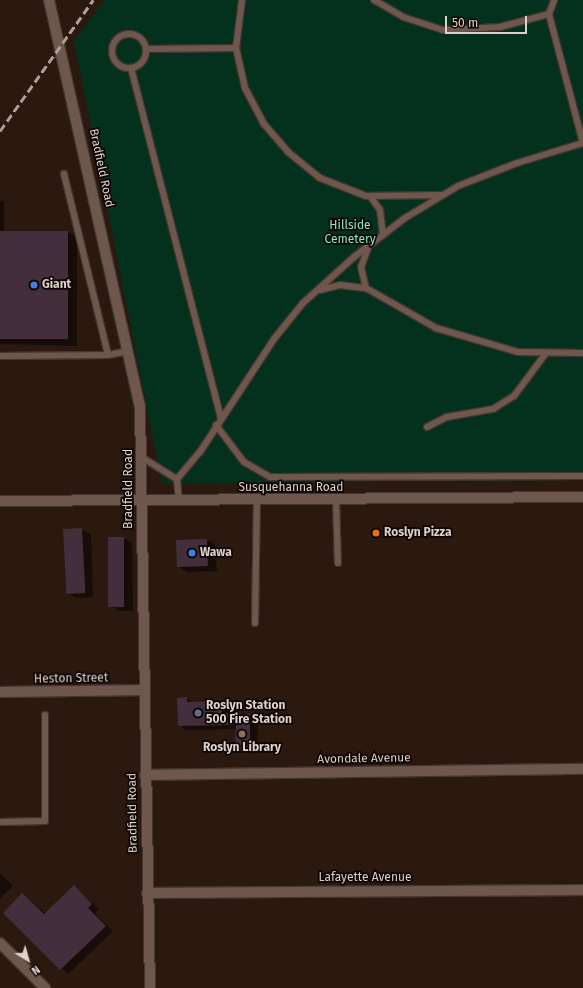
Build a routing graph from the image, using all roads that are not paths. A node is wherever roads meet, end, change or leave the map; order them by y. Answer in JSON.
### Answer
{"nodes":[{"id":1,"x":49,"y":0,"type":"edge"},
{"id":2,"x":242,"y":0,"type":"edge"},
{"id":3,"x":374,"y":0,"type":"edge"},
{"id":4,"x":546,"y":0,"type":"edge"},
{"id":5,"x":553,"y":3,"type":"edge"},
{"id":6,"x":549,"y":14,"type":"junction"},
{"id":7,"x":236,"y":48,"type":"junction"},
{"id":8,"x":146,"y":49,"type":"junction"},
{"id":9,"x":131,"y":68,"type":"junction"},
{"id":10,"x":64,"y":174,"type":"dead end"},
{"id":11,"x":445,"y":195,"type":"junction"},
{"id":12,"x":370,"y":196,"type":"junction"},
{"id":13,"x":383,"y":235,"type":"junction"},
{"id":14,"x":370,"y":245,"type":"junction"},
{"id":15,"x":366,"y":288,"type":"junction"},
{"id":16,"x":314,"y":294,"type":"junction"},
{"id":17,"x":128,"y":351,"type":"junction"},
{"id":18,"x":546,"y":353,"type":"junction"},
{"id":19,"x":583,"y":353,"type":"edge"},
{"id":20,"x":108,"y":355,"type":"junction"},
{"id":21,"x":0,"y":356,"type":"edge"},
{"id":22,"x":221,"y":418,"type":"junction"},
{"id":23,"x":216,"y":425,"type":"junction"},
{"id":24,"x":427,"y":427,"type":"dead end"},
{"id":25,"x":143,"y":458,"type":"junction"},
{"id":26,"x":583,"y":476,"type":"edge"},
{"id":27,"x":177,"y":479,"type":"junction"},
{"id":28,"x":583,"y":497,"type":"edge"},
{"id":29,"x":0,"y":501,"type":"edge"},
{"id":30,"x":142,"y":501,"type":"junction"},
{"id":31,"x":179,"y":501,"type":"junction"},
{"id":32,"x":257,"y":501,"type":"junction"},
{"id":33,"x":336,"y":501,"type":"junction"},
{"id":34,"x":338,"y":563,"type":"dead end"},
{"id":35,"x":255,"y":622,"type":"dead end"},
{"id":36,"x":143,"y":690,"type":"junction"},
{"id":37,"x":0,"y":692,"type":"edge"},
{"id":38,"x":45,"y":716,"type":"dead end"},
{"id":39,"x":583,"y":769,"type":"edge"},
{"id":40,"x":145,"y":775,"type":"junction"},
{"id":41,"x":0,"y":822,"type":"edge"},
{"id":42,"x":583,"y":890,"type":"edge"},
{"id":43,"x":147,"y":893,"type":"junction"},
{"id":44,"x":0,"y":943,"type":"edge"},
{"id":45,"x":45,"y":988,"type":"edge"},
{"id":46,"x":150,"y":988,"type":"edge"}],
"edges":[{"from":1,"to":17,"type":"street","name":"Bradfield Road"},
{"from":2,"to":7,"type":"lane"},
{"from":3,"to":6,"type":"lane"},
{"from":4,"to":5,"type":"lane"},
{"from":5,"to":6,"type":"lane"},
{"from":6,"to":11,"type":"lane"},
{"from":7,"to":8,"type":"lane"},
{"from":7,"to":12,"type":"lane"},
{"from":8,"to":9,"type":"lane"},
{"from":8,"to":9,"type":"lane"},
{"from":9,"to":22,"type":"lane"},
{"from":10,"to":20,"type":"lane"},
{"from":11,"to":12,"type":"lane"},
{"from":11,"to":13,"type":"lane"},
{"from":12,"to":13,"type":"lane"},
{"from":13,"to":14,"type":"lane"},
{"from":14,"to":15,"type":"lane"},
{"from":14,"to":16,"type":"lane"},
{"from":15,"to":16,"type":"lane"},
{"from":15,"to":18,"type":"lane"},
{"from":16,"to":22,"type":"lane"},
{"from":17,"to":20,"type":"lane"},
{"from":17,"to":25,"type":"street","name":"Bradfield Road"},
{"from":18,"to":19,"type":"lane"},
{"from":18,"to":24,"type":"lane"},
{"from":20,"to":21,"type":"lane"},
{"from":22,"to":23,"type":"lane"},
{"from":23,"to":26,"type":"lane"},
{"from":23,"to":27,"type":"lane"},
{"from":25,"to":27,"type":"lane"},
{"from":25,"to":30,"type":"street","name":"Bradfield Road"},
{"from":27,"to":31,"type":"lane"},
{"from":28,"to":33,"type":"street","name":"Susquehanna Road"},
{"from":29,"to":30,"type":"street","name":"Susquehanna Road"},
{"from":30,"to":31,"type":"street","name":"Susquehanna Road"},
{"from":30,"to":36,"type":"street","name":"Bradfield Road"},
{"from":31,"to":32,"type":"street","name":"Susquehanna Road"},
{"from":32,"to":33,"type":"street","name":"Susquehanna Road"},
{"from":32,"to":35,"type":"lane"},
{"from":33,"to":34,"type":"lane"},
{"from":36,"to":37,"type":"street","name":"Heston Street"},
{"from":36,"to":40,"type":"street","name":"Bradfield Road"},
{"from":38,"to":41,"type":"lane"},
{"from":39,"to":40,"type":"street","name":"Avondale Avenue"},
{"from":40,"to":43,"type":"street","name":"Bradfield Road"},
{"from":42,"to":43,"type":"street","name":"Lafayette Avenue"},
{"from":43,"to":46,"type":"street","name":"Bradfield Road"},
{"from":44,"to":45,"type":"street"}]}
